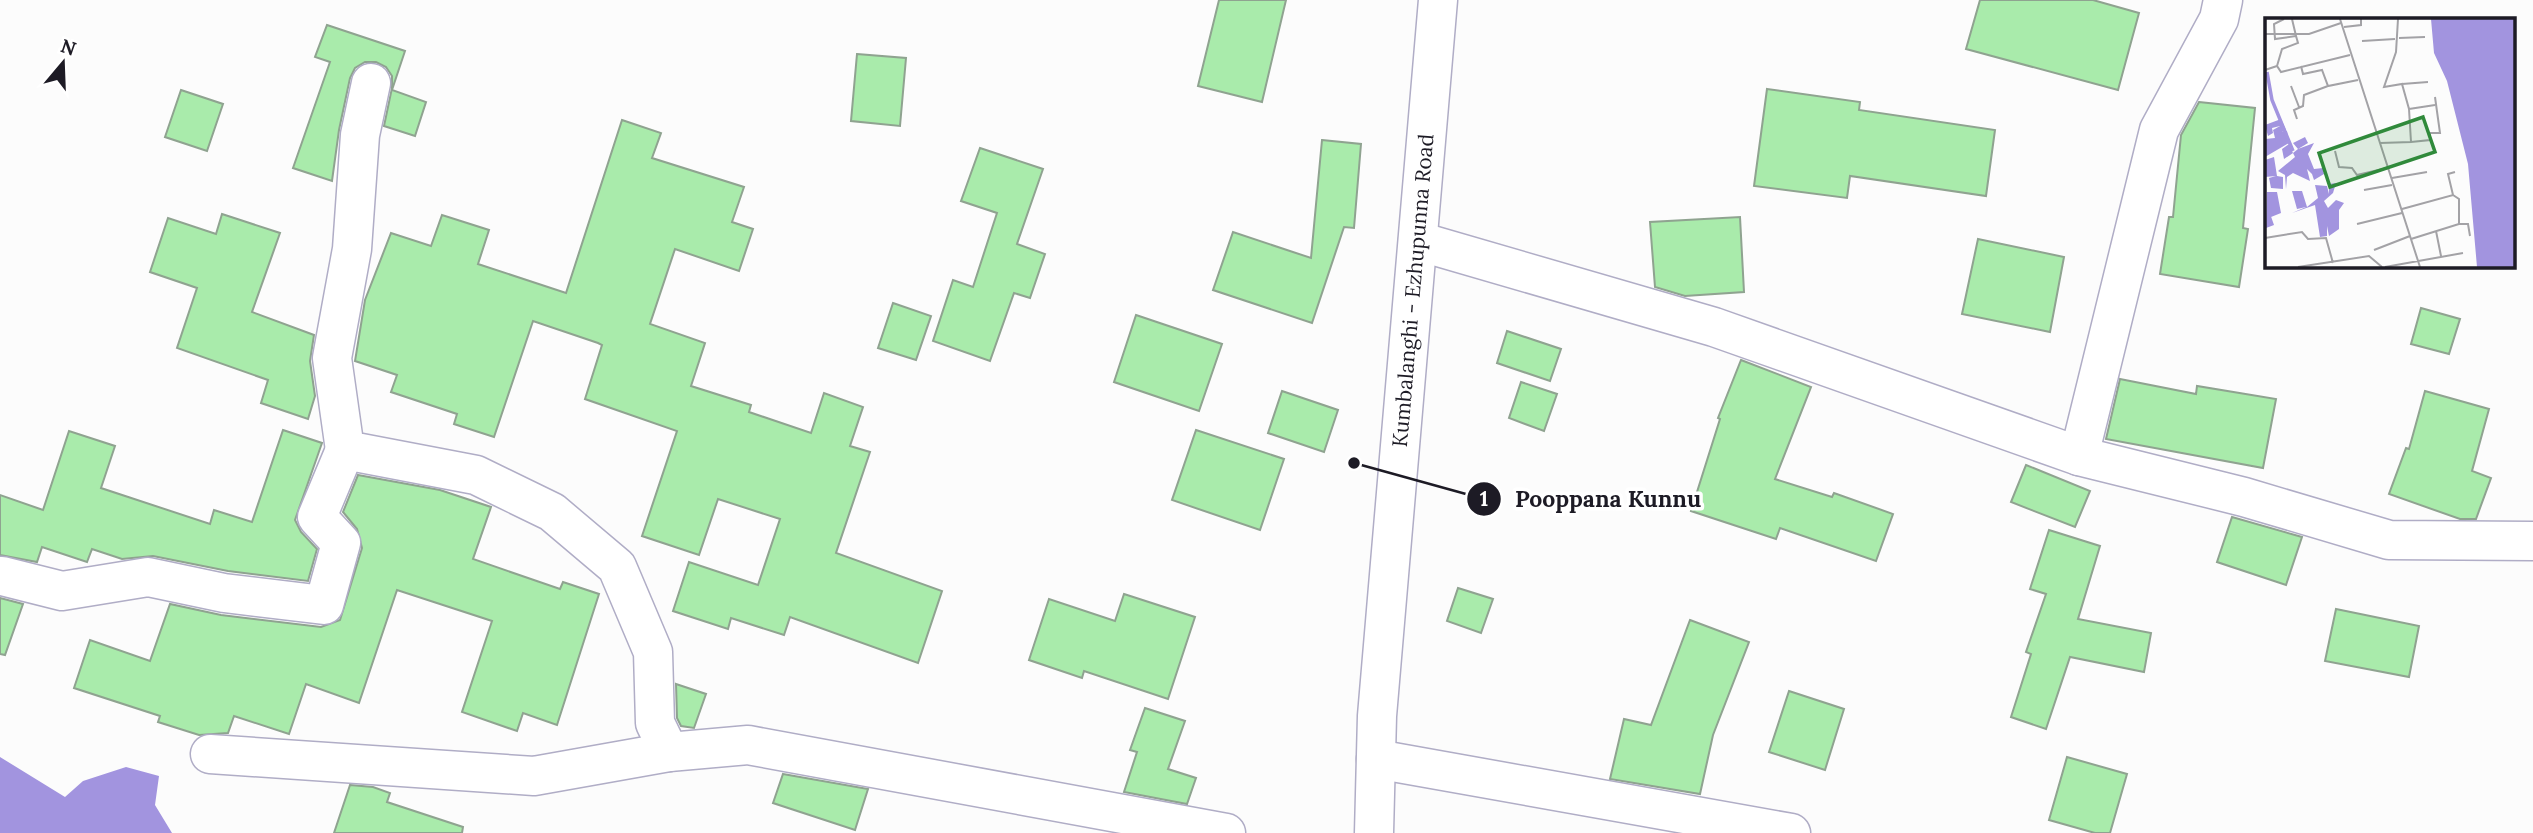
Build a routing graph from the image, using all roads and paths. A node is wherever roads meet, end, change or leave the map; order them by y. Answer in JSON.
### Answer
{"nodes":[{"id":1,"x":1438,"y":0,"type":"edge"},
{"id":2,"x":2223,"y":0,"type":"edge"},
{"id":3,"x":372,"y":83,"type":"dead end"},
{"id":4,"x":1418,"y":241,"type":"junction"},
{"id":5,"x":345,"y":450,"type":"junction"},
{"id":6,"x":2079,"y":456,"type":"junction"},
{"id":7,"x":2533,"y":541,"type":"edge"},
{"id":8,"x":2,"y":576,"type":"dead end"},
{"id":9,"x":669,"y":752,"type":"junction"},
{"id":10,"x":211,"y":754,"type":"dead end"},
{"id":11,"x":1376,"y":759,"type":"junction"},
{"id":12,"x":1226,"y":833,"type":"edge"},
{"id":13,"x":1374,"y":833,"type":"edge"},
{"id":14,"x":1791,"y":833,"type":"edge"}],
"edges":[{"from":1,"to":4,"type":"street","name":"Kumbalanghi - Ezhupunna Road"},
{"from":2,"to":6,"type":"street"},
{"from":3,"to":5,"type":"street"},
{"from":4,"to":6,"type":"street"},
{"from":4,"to":11,"type":"street","name":"Kumbalanghi - Ezhupunna Road"},
{"from":5,"to":8,"type":"street"},
{"from":5,"to":9,"type":"street"},
{"from":6,"to":7,"type":"street"},
{"from":9,"to":10,"type":"street"},
{"from":9,"to":12,"type":"street"},
{"from":11,"to":13,"type":"street","name":"Kumbalanghi - Ezhupunna Road"},
{"from":11,"to":14,"type":"street"}]}
